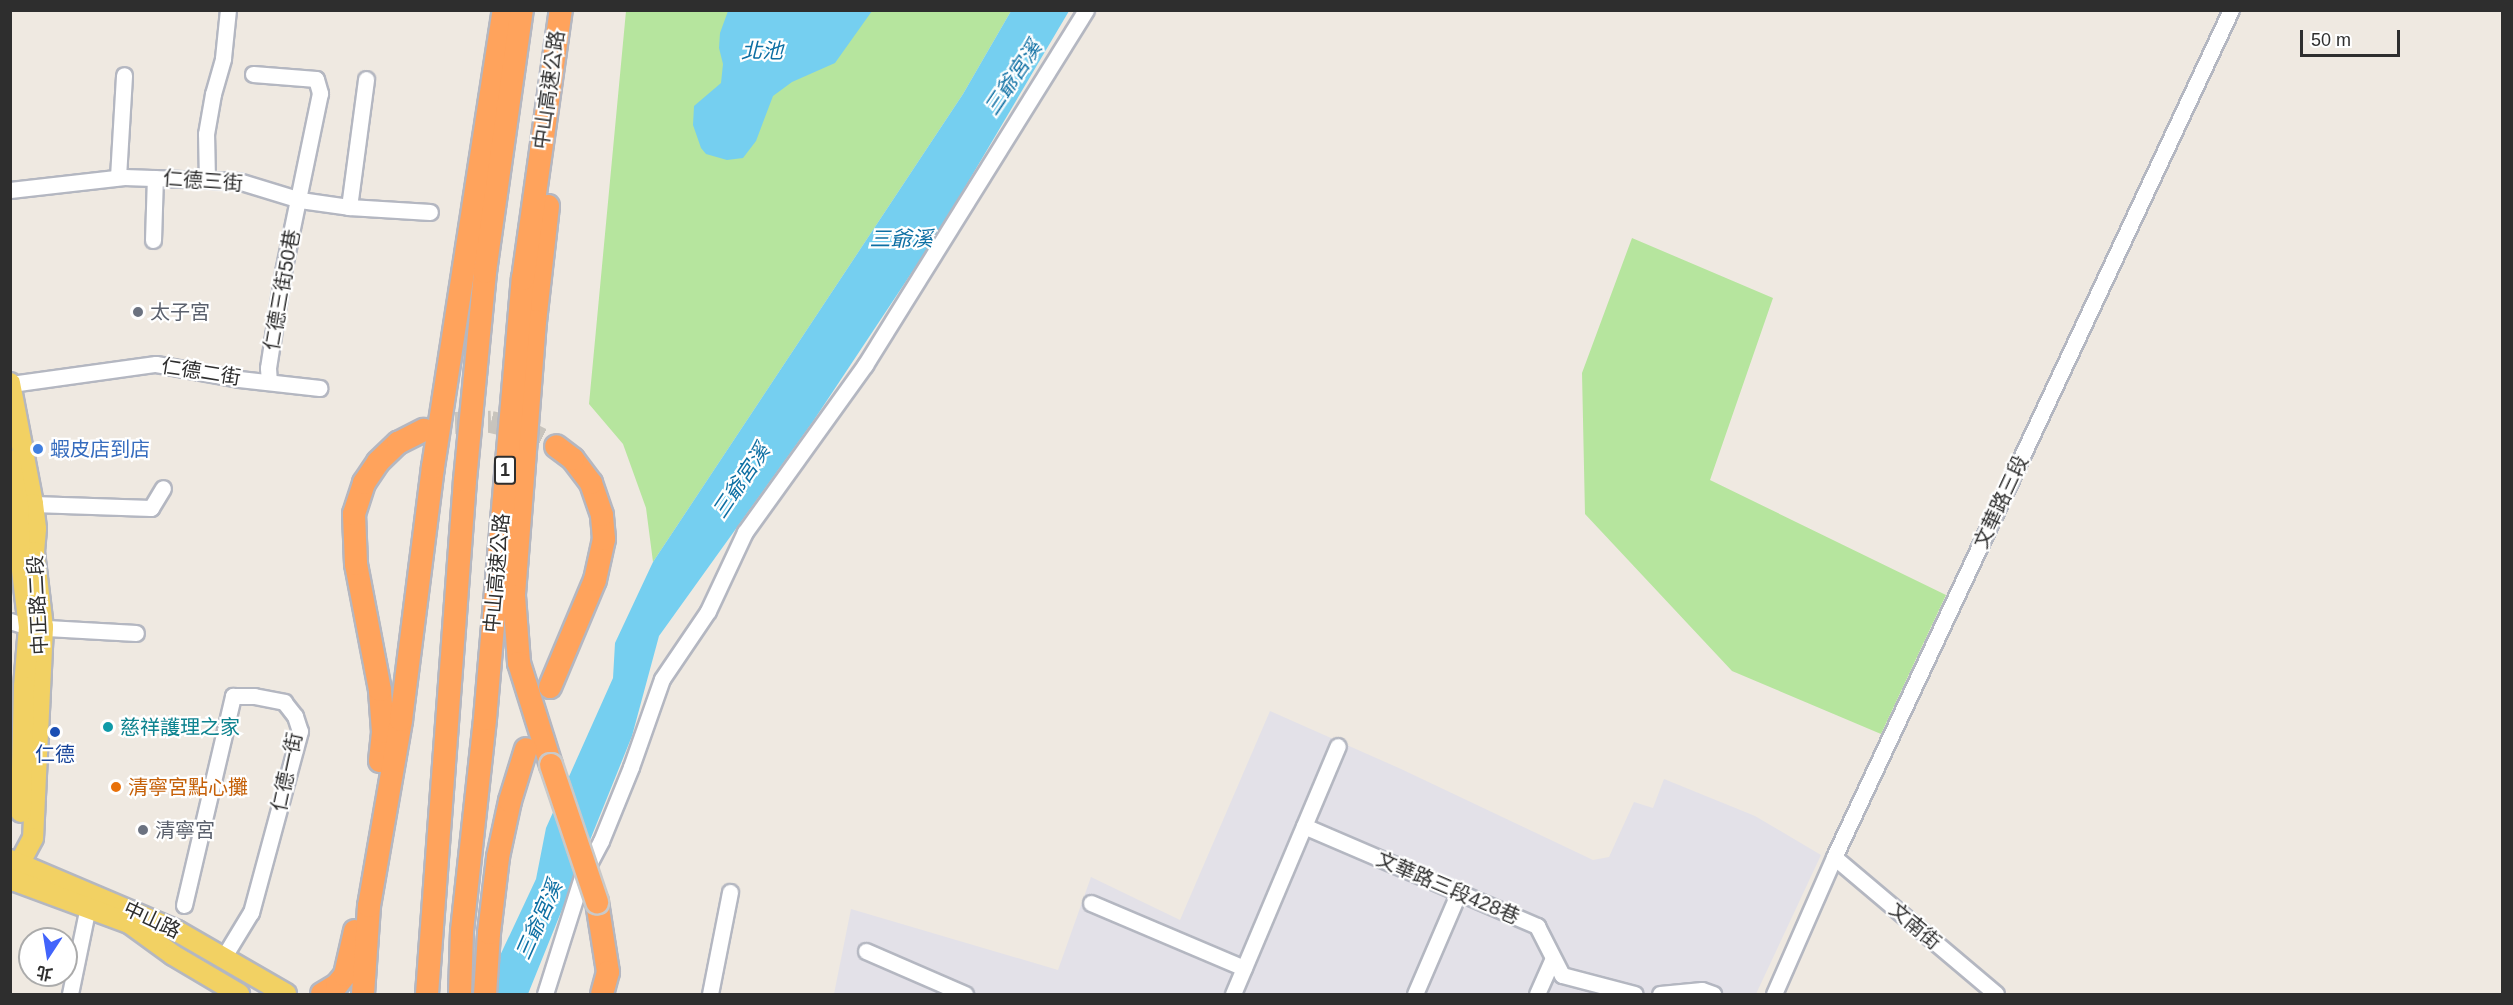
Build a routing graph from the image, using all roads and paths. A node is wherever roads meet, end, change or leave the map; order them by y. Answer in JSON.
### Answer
{"nodes":[{"id":1,"x":228,"y":10,"type":"edge"},
{"id":2,"x":504,"y":10,"type":"edge"},
{"id":3,"x":522,"y":10,"type":"edge"},
{"id":4,"x":561,"y":10,"type":"edge"},
{"id":5,"x":572,"y":10,"type":"edge"},
{"id":6,"x":1086,"y":10,"type":"edge"},
{"id":7,"x":2231,"y":10,"type":"edge"},
{"id":8,"x":253,"y":74,"type":"dead end"},
{"id":9,"x":124,"y":75,"type":"dead end"},
{"id":10,"x":366,"y":79,"type":"dead end"},
{"id":11,"x":118,"y":177,"type":"junction"},
{"id":12,"x":156,"y":178,"type":"junction"},
{"id":13,"x":207,"y":180,"type":"junction"},
{"id":14,"x":10,"y":190,"type":"edge"},
{"id":15,"x":300,"y":200,"type":"junction"},
{"id":16,"x":349,"y":207,"type":"junction"},
{"id":17,"x":430,"y":212,"type":"dead end"},
{"id":18,"x":153,"y":240,"type":"dead end"},
{"id":19,"x":269,"y":381,"type":"junction"},
{"id":20,"x":11,"y":383,"type":"edge"},
{"id":21,"x":320,"y":388,"type":"dead end"},
{"id":22,"x":424,"y":430,"type":"tunnel mouth"},
{"id":23,"x":556,"y":446,"type":"tunnel mouth"},
{"id":24,"x":10,"y":460,"type":"edge"},
{"id":25,"x":163,"y":488,"type":"dead end"},
{"id":26,"x":33,"y":504,"type":"junction"},
{"id":27,"x":27,"y":625,"type":"edge"},
{"id":28,"x":136,"y":633,"type":"dead end"},
{"id":29,"x":17,"y":686,"type":"edge"},
{"id":30,"x":550,"y":687,"type":"dead end"},
{"id":31,"x":1338,"y":746,"type":"dead end"},
{"id":32,"x":526,"y":749,"type":"dead end"},
{"id":33,"x":1304,"y":826,"type":"junction"},
{"id":34,"x":377,"y":854,"type":"junction"},
{"id":35,"x":1834,"y":857,"type":"junction"},
{"id":36,"x":12,"y":873,"type":"edge"},
{"id":37,"x":730,"y":892,"type":"dead end"},
{"id":38,"x":1459,"y":892,"type":"junction"},
{"id":39,"x":1091,"y":903,"type":"dead end"},
{"id":40,"x":184,"y":905,"type":"dead end"},
{"id":41,"x":88,"y":906,"type":"junction"},
{"id":42,"x":369,"y":906,"type":"junction"},
{"id":43,"x":866,"y":951,"type":"dead end"},
{"id":44,"x":223,"y":958,"type":"junction"},
{"id":45,"x":1553,"y":958,"type":"junction"},
{"id":46,"x":1244,"y":968,"type":"junction"},
{"id":47,"x":608,"y":972,"type":"junction"},
{"id":48,"x":217,"y":988,"type":"edge"},
{"id":49,"x":70,"y":994,"type":"edge"},
{"id":50,"x":239,"y":994,"type":"edge"},
{"id":51,"x":286,"y":994,"type":"edge"},
{"id":52,"x":322,"y":994,"type":"edge"},
{"id":53,"x":363,"y":994,"type":"edge"},
{"id":54,"x":427,"y":994,"type":"edge"},
{"id":55,"x":460,"y":994,"type":"edge"},
{"id":56,"x":485,"y":994,"type":"edge"},
{"id":57,"x":545,"y":994,"type":"edge"},
{"id":58,"x":602,"y":994,"type":"edge"},
{"id":59,"x":606,"y":994,"type":"edge"},
{"id":60,"x":710,"y":994,"type":"edge"},
{"id":61,"x":966,"y":994,"type":"edge"},
{"id":62,"x":1233,"y":994,"type":"edge"},
{"id":63,"x":1415,"y":994,"type":"edge"},
{"id":64,"x":1537,"y":994,"type":"edge"},
{"id":65,"x":1635,"y":994,"type":"edge"},
{"id":66,"x":1660,"y":994,"type":"edge"},
{"id":67,"x":1713,"y":994,"type":"edge"},
{"id":68,"x":1774,"y":994,"type":"edge"},
{"id":69,"x":1996,"y":994,"type":"edge"}],
"edges":[{"from":1,"to":13,"type":"street"},
{"from":2,"to":34,"type":"highway"},
{"from":3,"to":54,"type":"highway","name":"中山高速公路","number":"1"},
{"from":4,"to":55,"type":"highway","name":"中山高速公路","number":"1"},
{"from":5,"to":47,"type":"highway","bridge":true},
{"from":6,"to":57,"type":"street"},
{"from":7,"to":35,"type":"street","name":"文華路三段"},
{"from":8,"to":15,"type":"street","name":"仁德三街50巷"},
{"from":9,"to":11,"type":"street"},
{"from":10,"to":16,"type":"street"},
{"from":11,"to":12,"type":"street","name":"仁德三街"},
{"from":11,"to":14,"type":"street","name":"仁德三街"},
{"from":12,"to":13,"type":"street","name":"仁德三街"},
{"from":12,"to":18,"type":"street"},
{"from":13,"to":15,"type":"street","name":"仁德三街"},
{"from":15,"to":16,"type":"street","name":"仁德三街"},
{"from":15,"to":19,"type":"street","name":"仁德三街50巷"},
{"from":16,"to":17,"type":"street","name":"仁德三街"},
{"from":19,"to":20,"type":"street","name":"仁德二街"},
{"from":19,"to":21,"type":"street","name":"仁德二街"},
{"from":20,"to":26,"type":"main road","name":"中正路二段"},
{"from":22,"to":34,"type":"highway"},
{"from":23,"to":30,"type":"highway"},
{"from":24,"to":27,"type":"main road","name":"中正路二段"},
{"from":25,"to":26,"type":"street"},
{"from":26,"to":27,"type":"main road","name":"中正路二段"},
{"from":27,"to":28,"type":"street"},
{"from":27,"to":29,"type":"main road","name":"中正路二段"},
{"from":27,"to":36,"type":"main road","name":"中正路二段"},
{"from":29,"to":36,"type":"main road","name":"中正路二段"},
{"from":31,"to":33,"type":"street"},
{"from":32,"to":56,"type":"highway"},
{"from":33,"to":38,"type":"street","name":"文華路三段428巷"},
{"from":33,"to":46,"type":"street"},
{"from":34,"to":42,"type":"highway"},
{"from":35,"to":68,"type":"street","name":"文華路三段"},
{"from":35,"to":69,"type":"street","name":"文南街"},
{"from":36,"to":41,"type":"main road","name":"中山路"},
{"from":36,"to":44,"type":"main road","name":"中山路"},
{"from":37,"to":60,"type":"street"},
{"from":38,"to":45,"type":"street","name":"文華路三段428巷"},
{"from":38,"to":63,"type":"street"},
{"from":39,"to":46,"type":"street"},
{"from":40,"to":44,"type":"street","name":"仁德一街"},
{"from":41,"to":48,"type":"main road","name":"中山路"},
{"from":41,"to":49,"type":"street"},
{"from":42,"to":52,"type":"highway"},
{"from":42,"to":53,"type":"highway"},
{"from":43,"to":61,"type":"street"},
{"from":44,"to":51,"type":"main road","name":"中山路"},
{"from":45,"to":64,"type":"street"},
{"from":45,"to":65,"type":"street","name":"文華路三段428巷"},
{"from":46,"to":62,"type":"street"},
{"from":47,"to":58,"type":"highway"},
{"from":47,"to":59,"type":"highway"},
{"from":48,"to":50,"type":"main road","name":"中山路"},
{"from":66,"to":67,"type":"street"}]}
